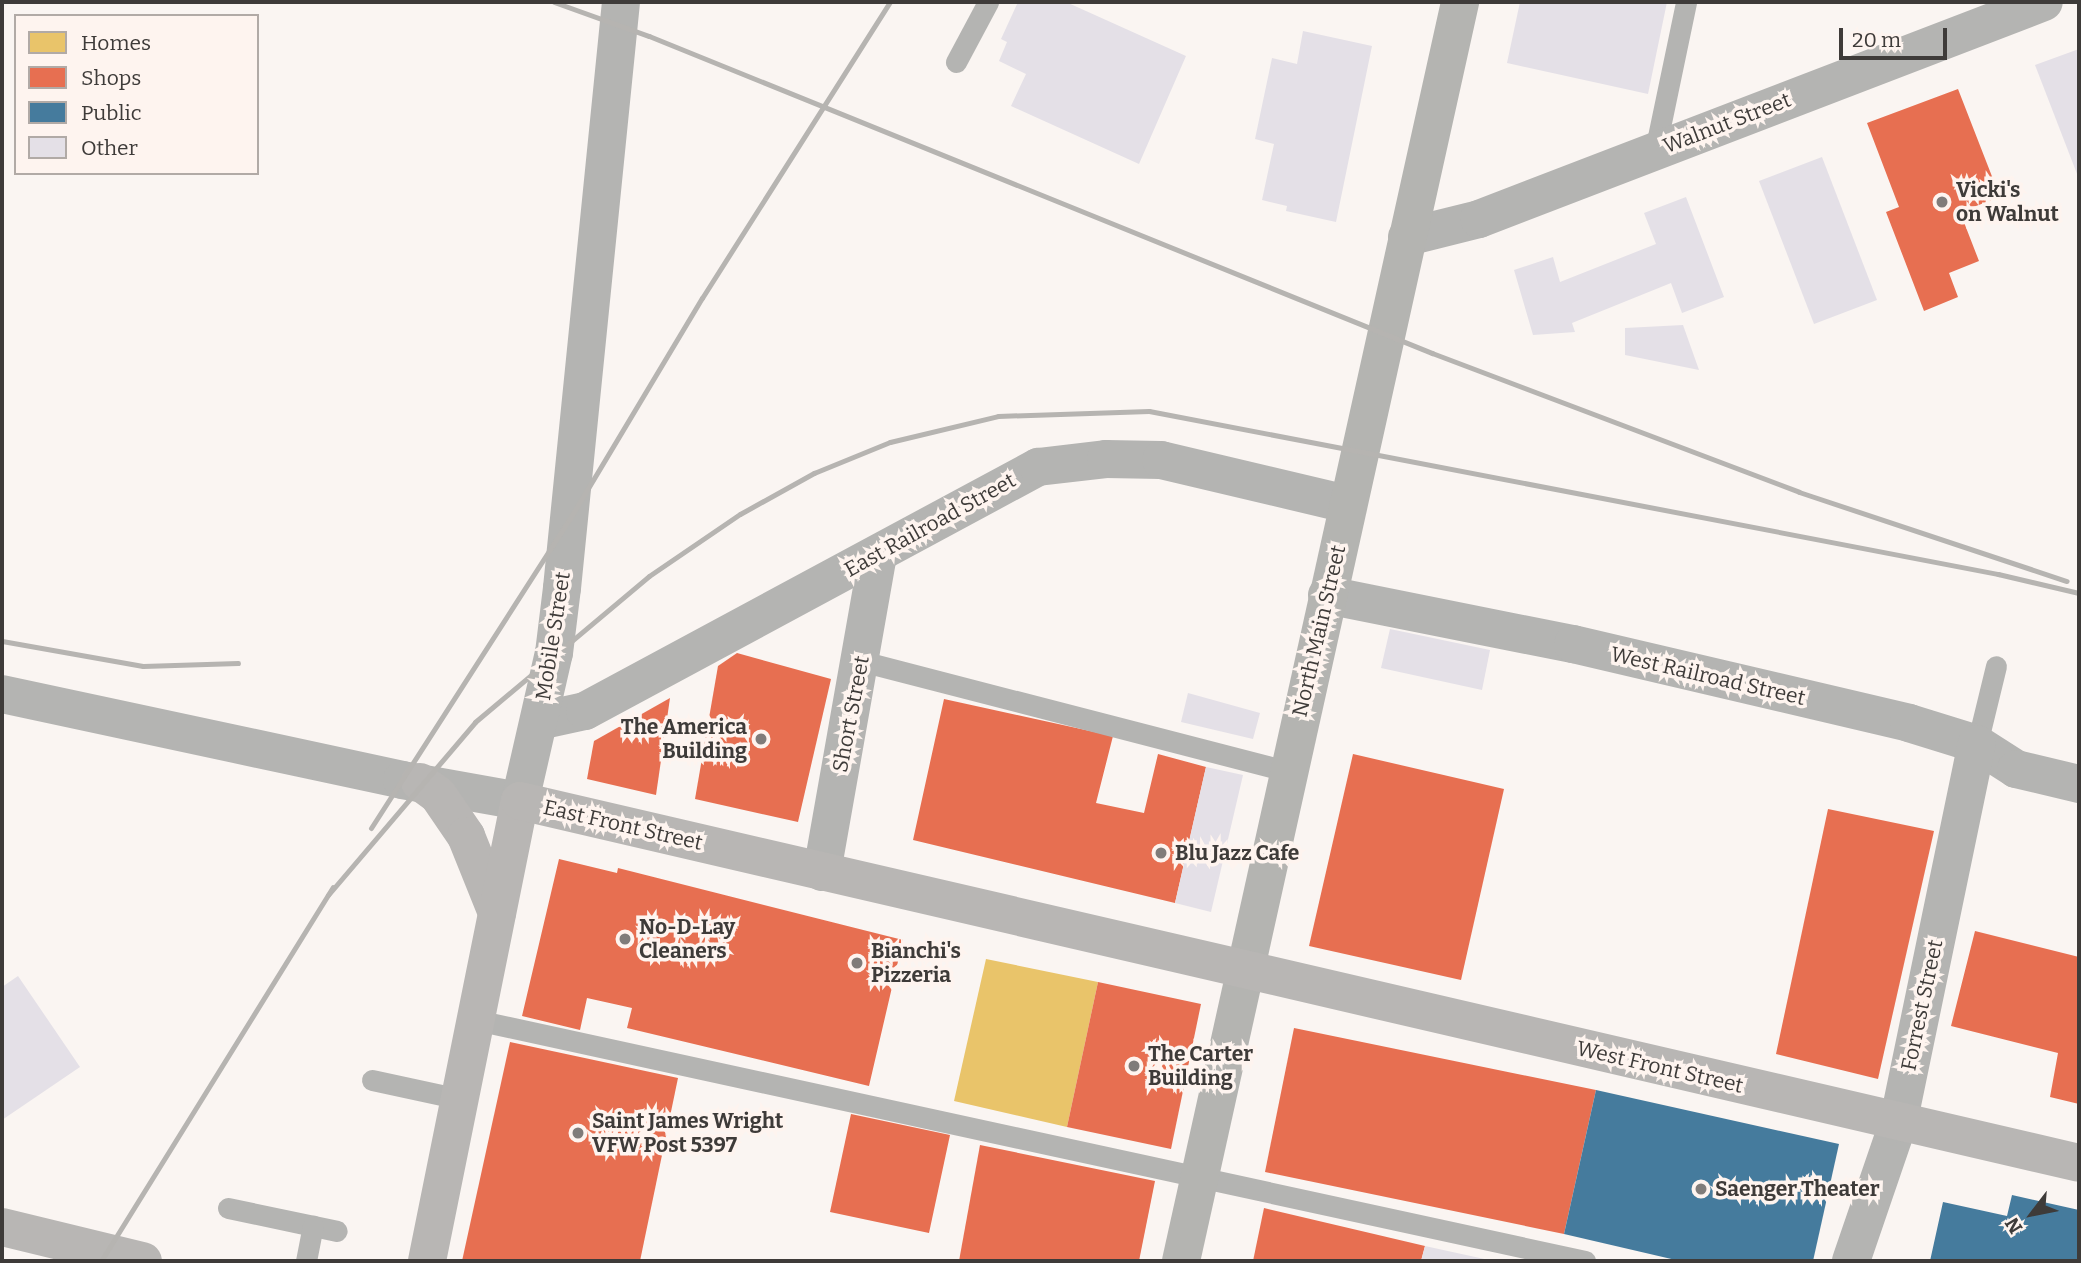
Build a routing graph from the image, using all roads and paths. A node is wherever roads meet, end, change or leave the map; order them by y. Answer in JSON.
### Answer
{"nodes":[{"id":1,"x":621,"y":2,"type":"edge"},
{"id":2,"x":988,"y":2,"type":"edge"},
{"id":3,"x":1460,"y":2,"type":"edge"},
{"id":4,"x":1686,"y":2,"type":"edge"},
{"id":5,"x":2044,"y":2,"type":"edge"},
{"id":6,"x":957,"y":62,"type":"dead end"},
{"id":7,"x":1655,"y":151,"type":"junction"},
{"id":8,"x":1408,"y":237,"type":"junction"},
{"id":9,"x":1347,"y":504,"type":"junction"},
{"id":10,"x":878,"y":556,"type":"junction"},
{"id":11,"x":1327,"y":596,"type":"junction"},
{"id":12,"x":861,"y":661,"type":"junction"},
{"id":13,"x":1996,"y":666,"type":"dead end"},
{"id":14,"x":2,"y":694,"type":"edge"},
{"id":15,"x":539,"y":721,"type":"junction"},
{"id":16,"x":1977,"y":744,"type":"junction"},
{"id":17,"x":1287,"y":771,"type":"junction"},
{"id":18,"x":420,"y":782,"type":"junction"},
{"id":19,"x":2079,"y":784,"type":"edge"},
{"id":20,"x":520,"y":801,"type":"junction"},
{"id":21,"x":822,"y":872,"type":"junction"},
{"id":22,"x":497,"y":913,"type":"junction"},
{"id":23,"x":1242,"y":969,"type":"junction"},
{"id":24,"x":476,"y":1020,"type":"junction"},
{"id":25,"x":372,"y":1080,"type":"dead end"},
{"id":26,"x":460,"y":1098,"type":"junction"},
{"id":27,"x":1898,"y":1124,"type":"junction"},
{"id":28,"x":2079,"y":1163,"type":"edge"},
{"id":29,"x":1198,"y":1177,"type":"junction"},
{"id":30,"x":228,"y":1208,"type":"dead end"},
{"id":31,"x":313,"y":1226,"type":"junction"},
{"id":32,"x":2,"y":1227,"type":"edge"},
{"id":33,"x":337,"y":1231,"type":"dead end"},
{"id":34,"x":143,"y":1261,"type":"edge"},
{"id":35,"x":306,"y":1261,"type":"edge"},
{"id":36,"x":427,"y":1261,"type":"edge"},
{"id":37,"x":1181,"y":1261,"type":"edge"},
{"id":38,"x":1585,"y":1261,"type":"edge"},
{"id":39,"x":1851,"y":1261,"type":"edge"}],
"edges":[{"from":1,"to":15,"type":"street","name":"Mobile Street"},
{"from":2,"to":6,"type":"lane"},
{"from":3,"to":8,"type":"main road","name":"North Main Street"},
{"from":4,"to":7,"type":"lane"},
{"from":5,"to":7,"type":"street","name":"Walnut Street"},
{"from":7,"to":8,"type":"street","name":"Walnut Street"},
{"from":8,"to":9,"type":"main road","name":"North Main Street"},
{"from":9,"to":10,"type":"street","name":"East Railroad Street"},
{"from":9,"to":11,"type":"main road","name":"North Main Street"},
{"from":10,"to":12,"type":"street","name":"Short Street"},
{"from":10,"to":15,"type":"street","name":"East Railroad Street"},
{"from":11,"to":16,"type":"street","name":"West Railroad Street"},
{"from":11,"to":17,"type":"main road","name":"North Main Street"},
{"from":12,"to":17,"type":"lane"},
{"from":12,"to":21,"type":"street","name":"Short Street"},
{"from":13,"to":16,"type":"lane"},
{"from":14,"to":18,"type":"street","name":"East Front Street"},
{"from":15,"to":20,"type":"street","name":"Mobile Street"},
{"from":16,"to":19,"type":"street","name":"West Railroad Street"},
{"from":16,"to":27,"type":"street","name":"Forrest Street"},
{"from":17,"to":23,"type":"main road","name":"North Main Street"},
{"from":18,"to":20,"type":"street","name":"East Front Street"},
{"from":18,"to":22,"type":"main road"},
{"from":20,"to":21,"type":"main road","name":"East Front Street"},
{"from":20,"to":22,"type":"main road","name":"Mobile Street"},
{"from":21,"to":23,"type":"main road","name":"East Front Street"},
{"from":22,"to":24,"type":"main road","name":"Mobile Street"},
{"from":23,"to":27,"type":"main road","name":"West Front Street"},
{"from":23,"to":29,"type":"main road","name":"North Main Street"},
{"from":24,"to":26,"type":"main road","name":"Mobile Street"},
{"from":24,"to":29,"type":"lane"},
{"from":25,"to":26,"type":"lane"},
{"from":26,"to":36,"type":"main road","name":"Mobile Street"},
{"from":27,"to":28,"type":"main road","name":"West Front Street"},
{"from":27,"to":39,"type":"street","name":"Forrest Street"},
{"from":29,"to":37,"type":"main road","name":"North Main Street"},
{"from":29,"to":38,"type":"lane"},
{"from":30,"to":31,"type":"lane"},
{"from":31,"to":33,"type":"lane"},
{"from":31,"to":35,"type":"lane"},
{"from":32,"to":34,"type":"main road"}]}
